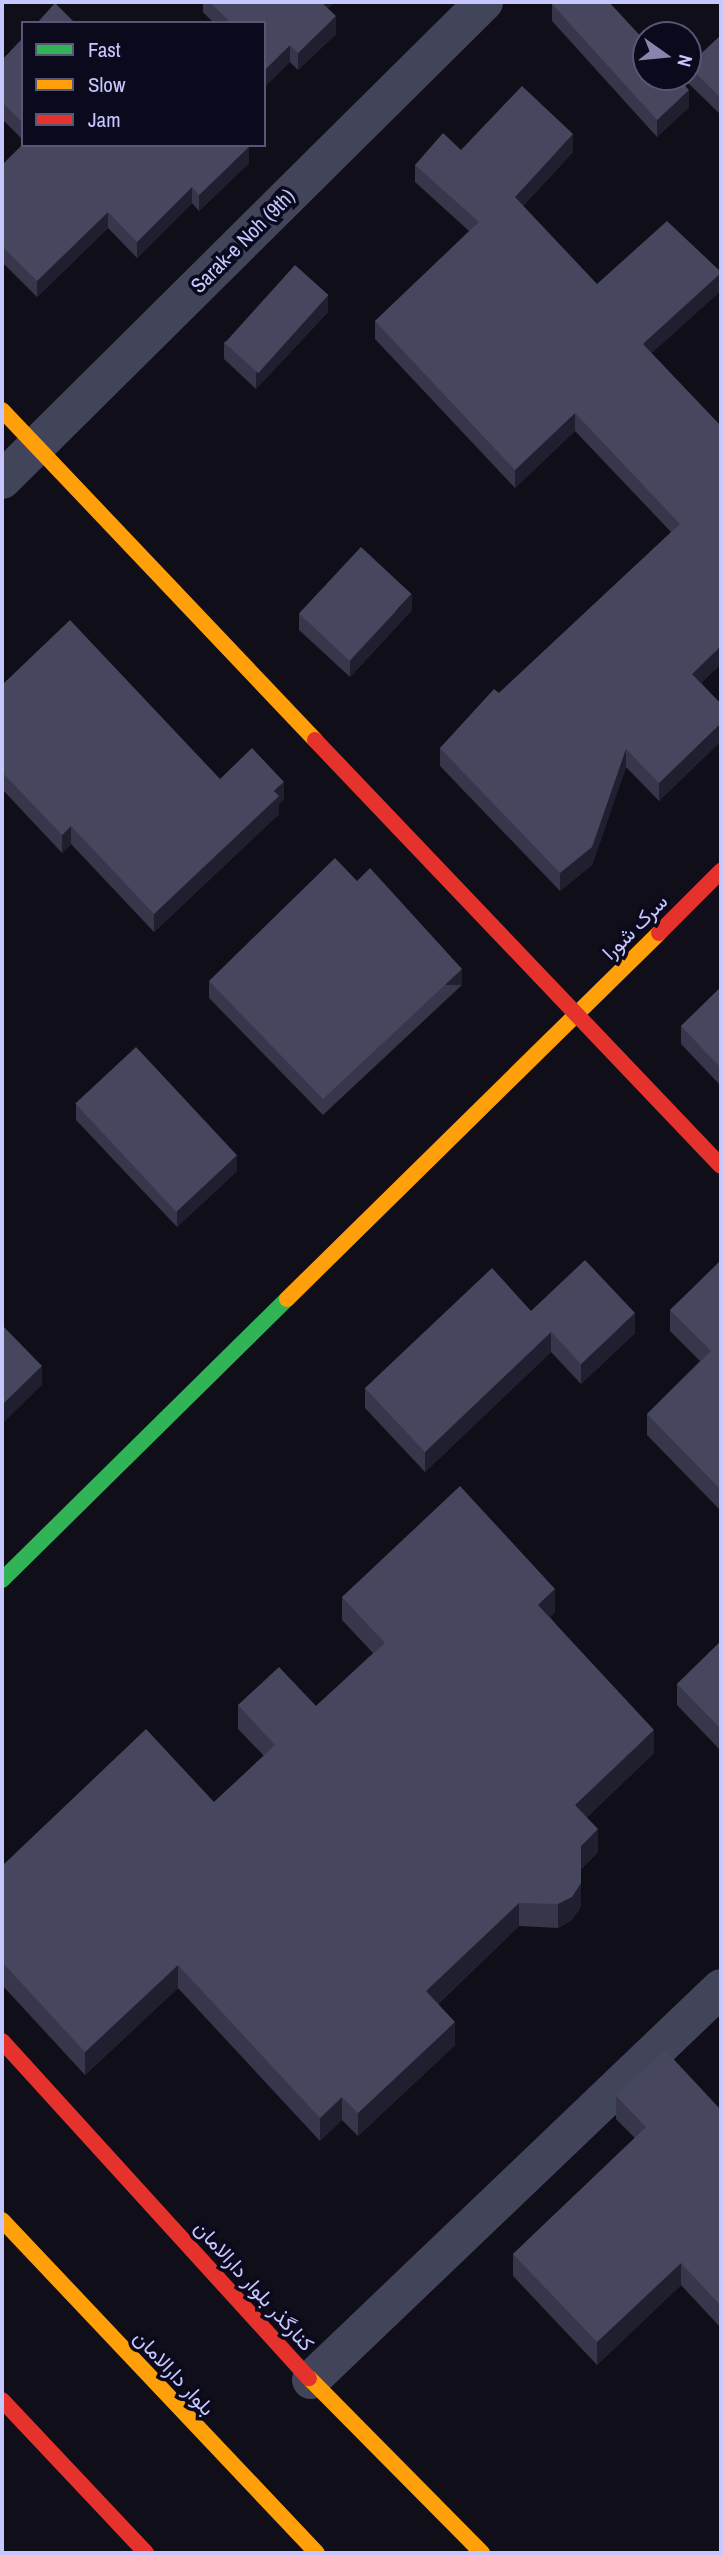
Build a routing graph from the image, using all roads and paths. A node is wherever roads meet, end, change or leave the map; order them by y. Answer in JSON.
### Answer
{"nodes":[{"id":1,"x":484,"y":2,"type":"edge"},
{"id":2,"x":2,"y":410,"type":"edge"},
{"id":3,"x":36,"y":447,"type":"junction"},
{"id":4,"x":2,"y":480,"type":"edge"},
{"id":5,"x":721,"y":871,"type":"edge"},
{"id":6,"x":578,"y":1013,"type":"junction"},
{"id":7,"x":721,"y":1166,"type":"edge"},
{"id":8,"x":2,"y":1580,"type":"edge"},
{"id":9,"x":721,"y":1988,"type":"edge"},
{"id":10,"x":2,"y":2041,"type":"edge"},
{"id":11,"x":2,"y":2220,"type":"edge"},
{"id":12,"x":311,"y":2380,"type":"junction"},
{"id":13,"x":2,"y":2400,"type":"edge"},
{"id":14,"x":146,"y":2553,"type":"edge"},
{"id":15,"x":317,"y":2553,"type":"edge"},
{"id":16,"x":482,"y":2553,"type":"edge"}],
"edges":[{"from":1,"to":3,"type":"street","name":"Sarak-e Noh (9th)"},
{"from":2,"to":3,"type":"street"},
{"from":3,"to":4,"type":"street","name":"Sarak-e Noh (9th)"},
{"from":3,"to":6,"type":"street"},
{"from":5,"to":6,"type":"street","name":"سرک شورا"},
{"from":6,"to":7,"type":"street"},
{"from":6,"to":8,"type":"street","name":"سرک شورا"},
{"from":9,"to":12,"type":"street"},
{"from":10,"to":12,"type":"street","name":"کنارگذر بلوار دارالامان"},
{"from":11,"to":15,"type":"street","name":"بلوار دارالامان"},
{"from":12,"to":16,"type":"street","name":"کنارگذر بلوار دارالامان"},
{"from":13,"to":14,"type":"street"}]}
